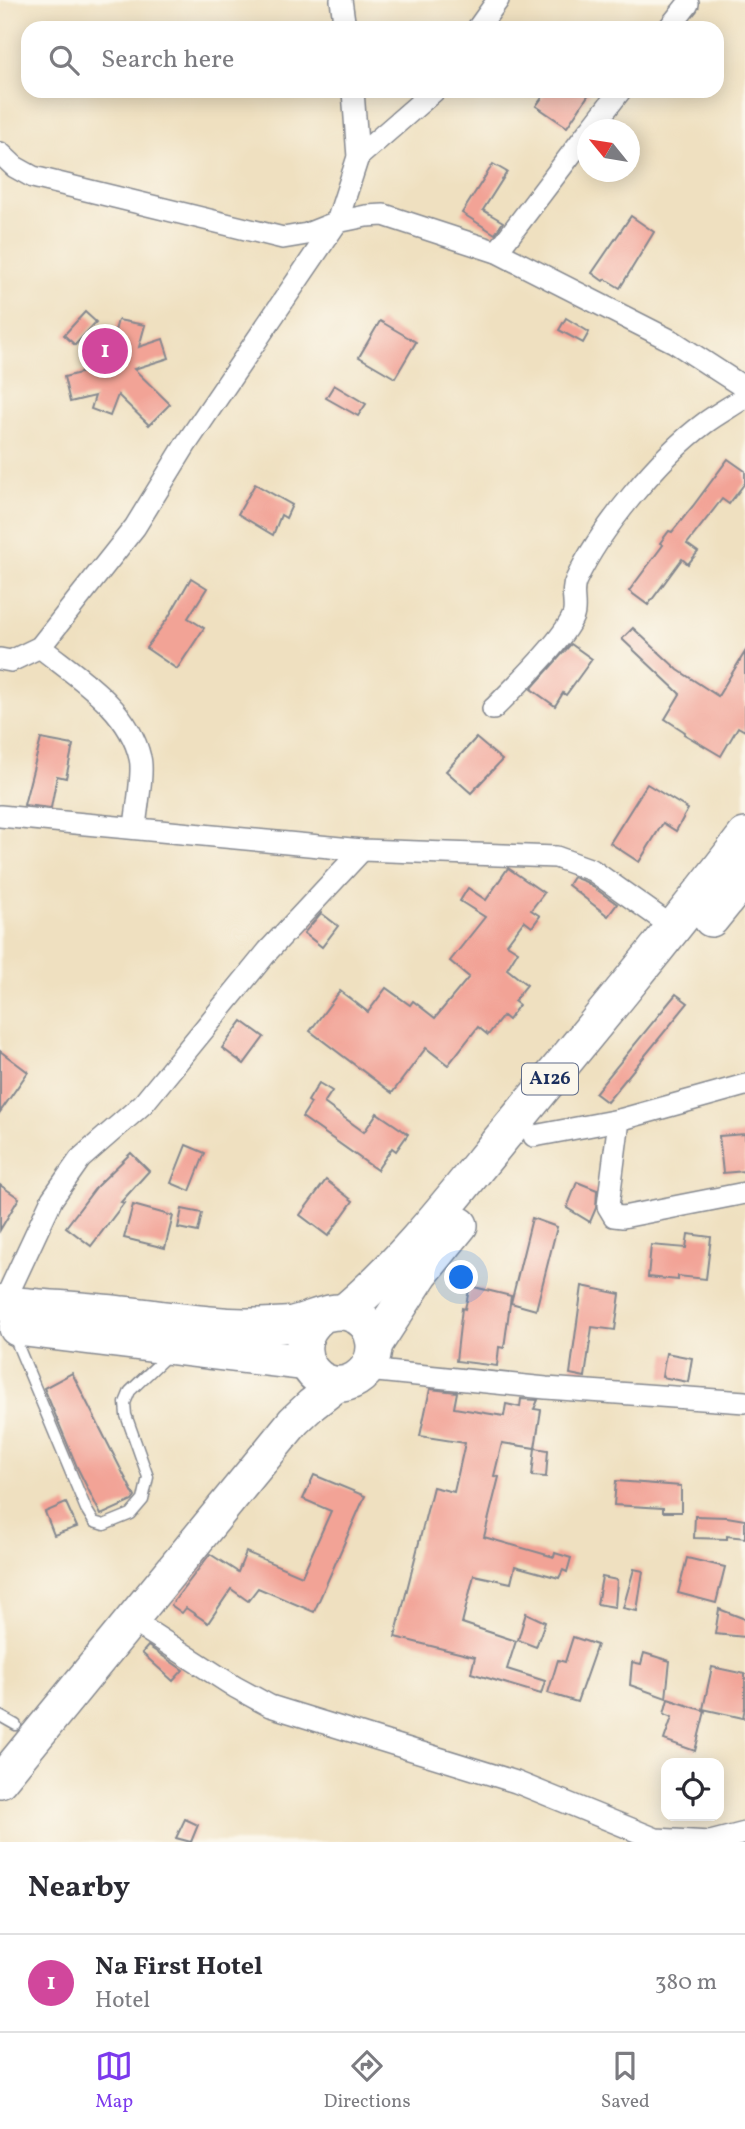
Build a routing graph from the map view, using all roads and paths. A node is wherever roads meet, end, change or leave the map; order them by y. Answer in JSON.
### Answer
{"nodes":[{"id":1,"x":341,"y":0,"type":"edge"},
{"id":2,"x":498,"y":0,"type":"edge"},
{"id":3,"x":688,"y":4,"type":"dead end"},
{"id":4,"x":344,"y":21,"type":"edge"},
{"id":5,"x":483,"y":21,"type":"edge"},
{"id":6,"x":675,"y":21,"type":"edge"},
{"id":7,"x":354,"y":98,"type":"edge"},
{"id":8,"x":426,"y":98,"type":"edge"},
{"id":9,"x":615,"y":98,"type":"edge"},
{"id":10,"x":598,"y":119,"type":"edge"},
{"id":11,"x":577,"y":147,"type":"edge"},
{"id":12,"x":0,"y":153,"type":"edge"},
{"id":13,"x":358,"y":157,"type":"junction"},
{"id":14,"x":337,"y":222,"type":"junction"},
{"id":15,"x":497,"y":252,"type":"junction"},
{"id":16,"x":745,"y":388,"type":"edge"},
{"id":17,"x":745,"y":397,"type":"edge"},
{"id":18,"x":40,"y":647,"type":"junction"},
{"id":19,"x":0,"y":659,"type":"edge"},
{"id":20,"x":493,"y":709,"type":"dead end"},
{"id":21,"x":0,"y":816,"type":"edge"},
{"id":22,"x":135,"y":828,"type":"junction"},
{"id":23,"x":745,"y":836,"type":"edge"},
{"id":24,"x":362,"y":850,"type":"junction"},
{"id":25,"x":745,"y":877,"type":"edge"},
{"id":26,"x":674,"y":928,"type":"junction"},
{"id":27,"x":745,"y":1085,"type":"edge"},
{"id":28,"x":619,"y":1120,"type":"junction"},
{"id":29,"x":534,"y":1136,"type":"junction"},
{"id":30,"x":745,"y":1193,"type":"edge"},
{"id":31,"x":332,"y":1314,"type":"junction"},
{"id":32,"x":3,"y":1315,"type":"edge"},
{"id":33,"x":177,"y":1347,"type":"junction"},
{"id":34,"x":340,"y":1366,"type":"junction"},
{"id":35,"x":745,"y":1402,"type":"edge"},
{"id":36,"x":131,"y":1620,"type":"junction"},
{"id":37,"x":5,"y":1729,"type":"edge"},
{"id":38,"x":0,"y":1781,"type":"edge"},
{"id":39,"x":745,"y":1833,"type":"edge"}],
"edges":[{"from":1,"to":4,"type":"street"},
{"from":2,"to":5,"type":"street"},
{"from":3,"to":6,"type":"street"},
{"from":7,"to":13,"type":"street"},
{"from":8,"to":13,"type":"street"},
{"from":9,"to":10,"type":"street"},
{"from":11,"to":15,"type":"street"},
{"from":12,"to":14,"type":"street"},
{"from":13,"to":14,"type":"street"},
{"from":14,"to":15,"type":"street"},
{"from":14,"to":18,"type":"street"},
{"from":15,"to":16,"type":"street"},
{"from":17,"to":20,"type":"street"},
{"from":18,"to":19,"type":"street"},
{"from":18,"to":22,"type":"street"},
{"from":21,"to":22,"type":"street"},
{"from":22,"to":24,"type":"street"},
{"from":23,"to":26,"type":"highway","number":"A126"},
{"from":24,"to":26,"type":"street"},
{"from":24,"to":32,"type":"street"},
{"from":25,"to":29,"type":"highway","number":"A126"},
{"from":26,"to":31,"type":"highway","number":"A126"},
{"from":27,"to":28,"type":"street"},
{"from":28,"to":29,"type":"street"},
{"from":28,"to":30,"type":"street"},
{"from":29,"to":34,"type":"highway","number":"A126"},
{"from":31,"to":32,"type":"highway"},
{"from":31,"to":34,"type":"highway"},
{"from":31,"to":34,"type":"highway","number":"A126"},
{"from":32,"to":33,"type":"highway"},
{"from":32,"to":33,"type":"lane"},
{"from":33,"to":34,"type":"highway"},
{"from":34,"to":35,"type":"street"},
{"from":34,"to":36,"type":"main road"},
{"from":34,"to":37,"type":"main road"},
{"from":36,"to":38,"type":"main road"},
{"from":36,"to":39,"type":"street"}]}
